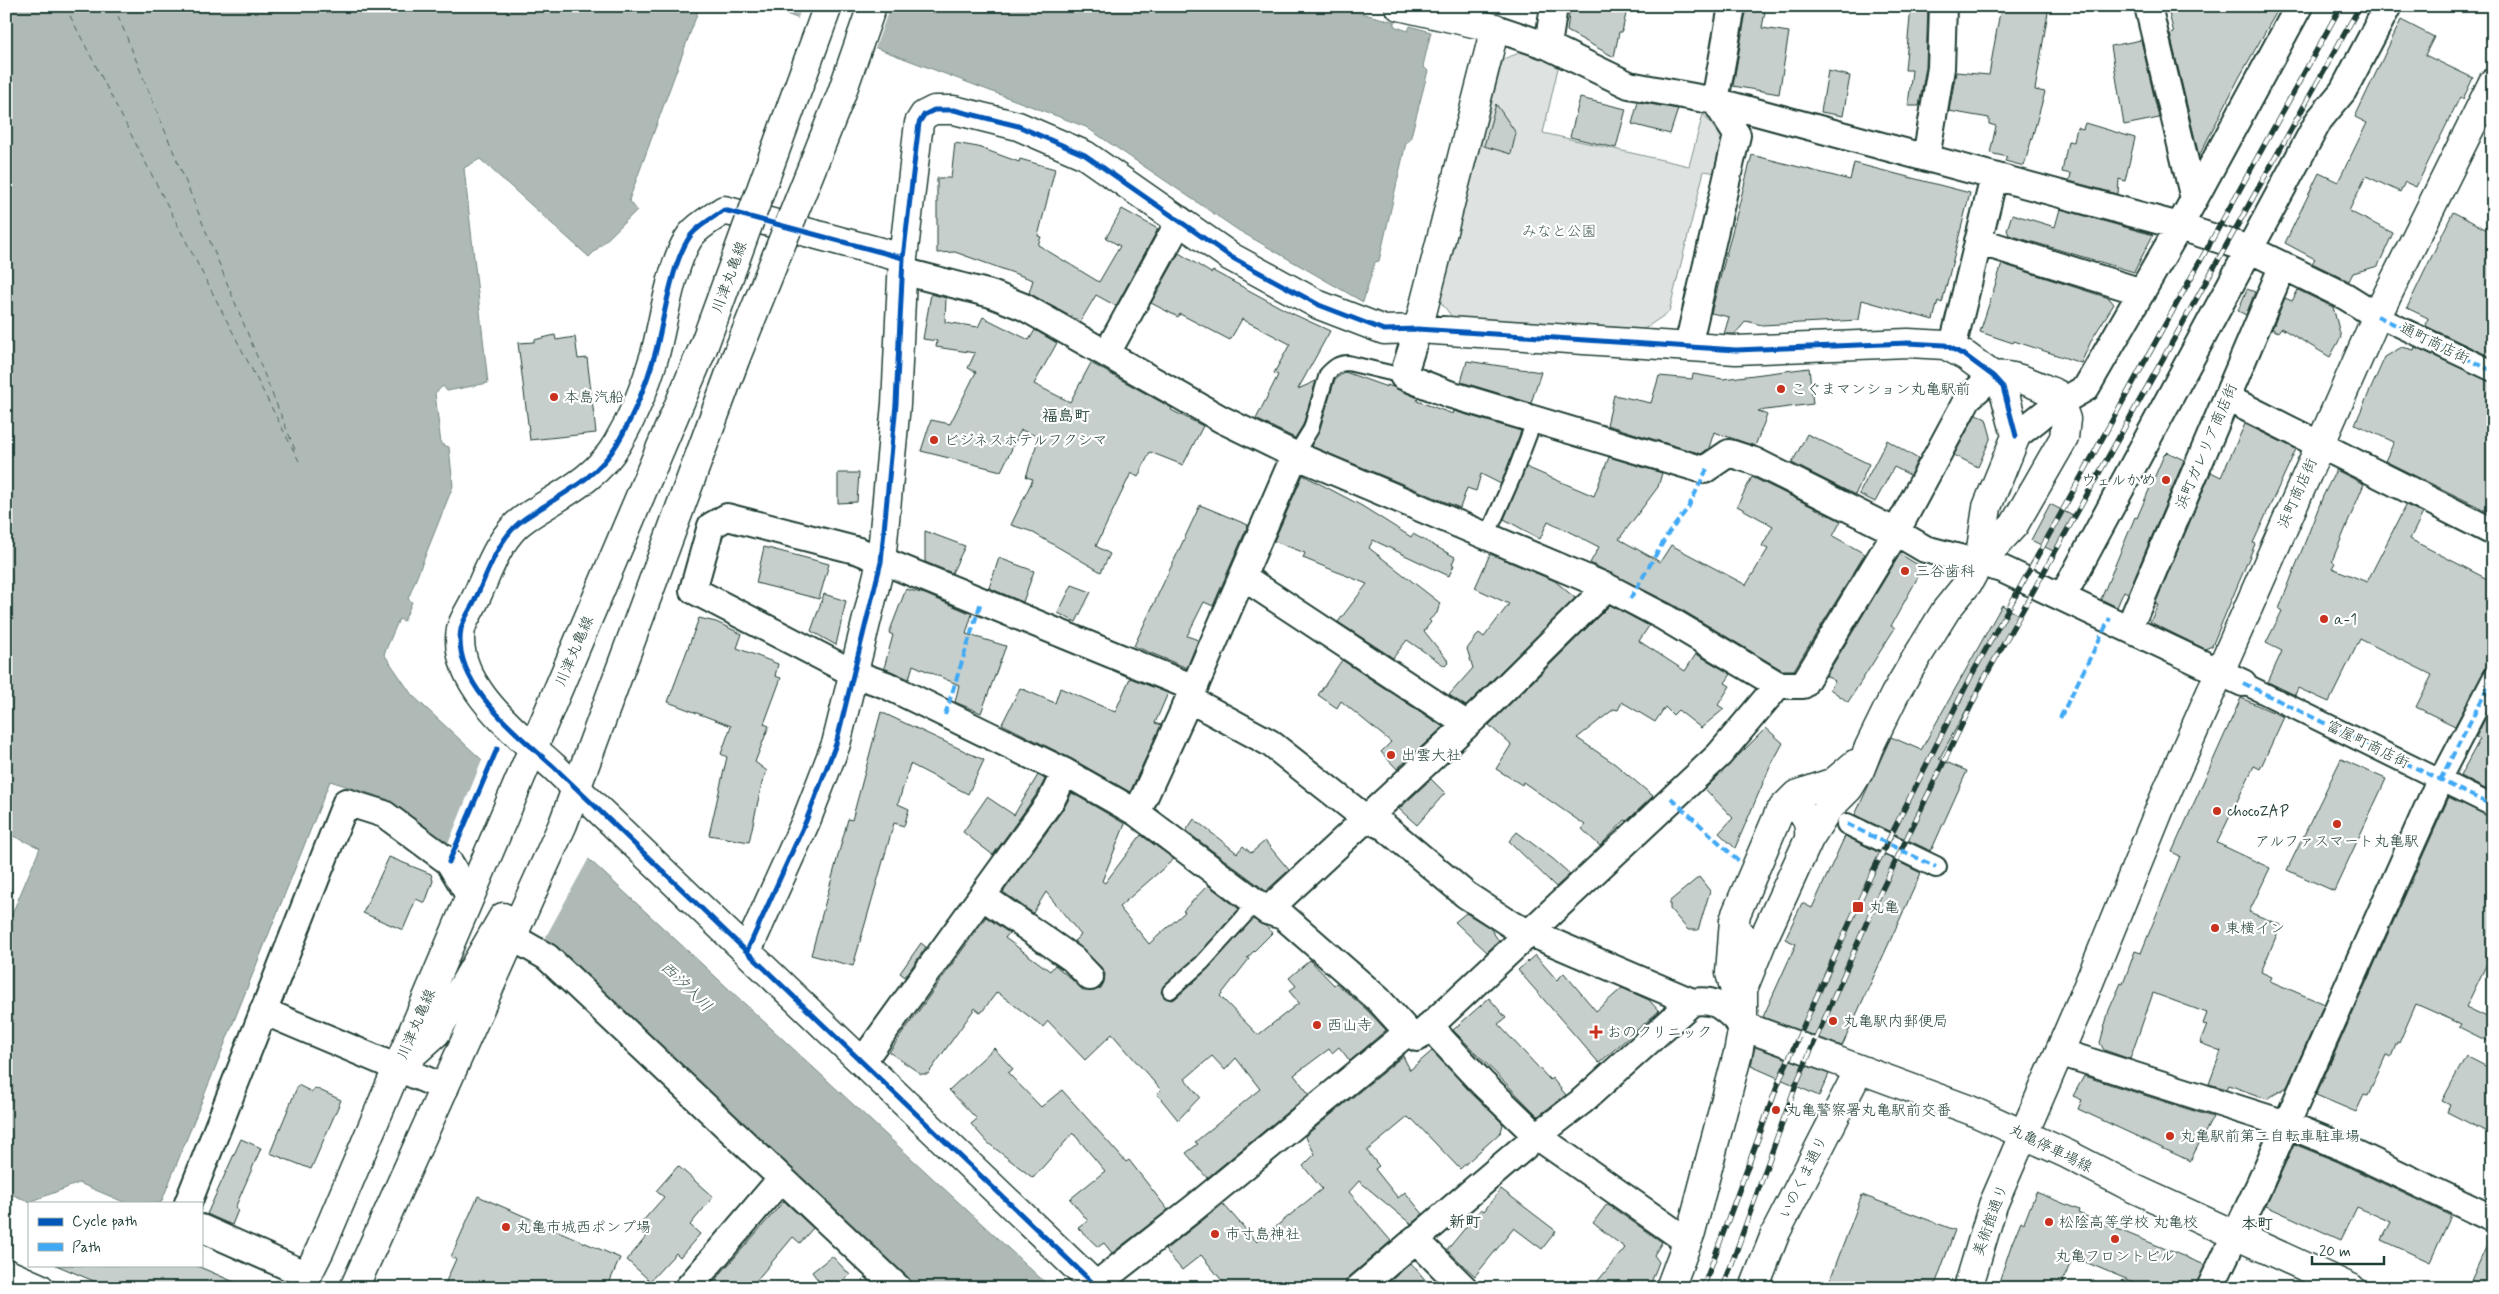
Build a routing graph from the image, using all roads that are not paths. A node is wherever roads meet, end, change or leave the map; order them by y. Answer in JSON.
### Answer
{"nodes":[{"id":1,"x":828,"y":6,"type":"edge"},
{"id":2,"x":872,"y":6,"type":"edge"},
{"id":3,"x":1399,"y":6,"type":"edge"},
{"id":4,"x":1554,"y":6,"type":"edge"},
{"id":5,"x":1732,"y":6,"type":"edge"},
{"id":6,"x":1943,"y":6,"type":"edge"},
{"id":7,"x":2148,"y":6,"type":"edge"},
{"id":8,"x":2299,"y":6,"type":"edge"},
{"id":9,"x":2388,"y":6,"type":"edge"},
{"id":10,"x":1495,"y":28,"type":"junction"},
{"id":11,"x":1548,"y":46,"type":"junction"},
{"id":12,"x":2493,"y":82,"type":"edge"},
{"id":13,"x":1715,"y":101,"type":"junction"},
{"id":14,"x":1926,"y":158,"type":"junction"},
{"id":15,"x":1994,"y":177,"type":"junction"},
{"id":16,"x":2194,"y":199,"type":"junction"},
{"id":17,"x":1180,"y":220,"type":"junction"},
{"id":18,"x":2179,"y":227,"type":"junction"},
{"id":19,"x":1978,"y":241,"type":"junction"},
{"id":20,"x":2249,"y":249,"type":"junction"},
{"id":21,"x":903,"y":264,"type":"junction"},
{"id":22,"x":2283,"y":265,"type":"junction"},
{"id":23,"x":2142,"y":292,"type":"junction"},
{"id":24,"x":2377,"y":316,"type":"junction"},
{"id":25,"x":1418,"y":329,"type":"junction"},
{"id":26,"x":1688,"y":346,"type":"junction"},
{"id":27,"x":1952,"y":349,"type":"junction"},
{"id":28,"x":1107,"y":353,"type":"junction"},
{"id":29,"x":2493,"y":371,"type":"edge"},
{"id":30,"x":1403,"y":376,"type":"junction"},
{"id":31,"x":1993,"y":376,"type":"junction"},
{"id":32,"x":2227,"y":398,"type":"junction"},
{"id":33,"x":2061,"y":402,"type":"junction"},
{"id":34,"x":1535,"y":419,"type":"junction"},
{"id":35,"x":2016,"y":436,"type":"junction"},
{"id":36,"x":2319,"y":444,"type":"junction"},
{"id":37,"x":1295,"y":455,"type":"junction"},
{"id":38,"x":1896,"y":532,"type":"junction"},
{"id":39,"x":2493,"y":532,"type":"edge"},
{"id":40,"x":1488,"y":536,"type":"junction"},
{"id":41,"x":881,"y":562,"type":"junction"},
{"id":42,"x":1978,"y":563,"type":"junction"},
{"id":43,"x":1243,"y":577,"type":"junction"},
{"id":44,"x":1607,"y":587,"type":"junction"},
{"id":45,"x":2063,"y":596,"type":"junction"},
{"id":46,"x":2129,"y":628,"type":"junction"},
{"id":47,"x":855,"y":674,"type":"junction"},
{"id":48,"x":2231,"y":677,"type":"junction"},
{"id":49,"x":2493,"y":678,"type":"edge"},
{"id":50,"x":1778,"y":685,"type":"junction"},
{"id":51,"x":1192,"y":693,"type":"junction"},
{"id":52,"x":1466,"y":724,"type":"junction"},
{"id":53,"x":1869,"y":747,"type":"junction"},
{"id":54,"x":533,"y":748,"type":"junction"},
{"id":55,"x":1066,"y":772,"type":"junction"},
{"id":56,"x":2440,"y":780,"type":"junction"},
{"id":57,"x":565,"y":792,"type":"junction"},
{"id":58,"x":2493,"y":806,"type":"edge"},
{"id":59,"x":1783,"y":808,"type":"junction"},
{"id":60,"x":1137,"y":813,"type":"junction"},
{"id":61,"x":1365,"y":818,"type":"junction"},
{"id":62,"x":1847,"y":824,"type":"dead end"},
{"id":63,"x":1809,"y":839,"type":"junction"},
{"id":64,"x":1936,"y":867,"type":"dead end"},
{"id":65,"x":475,"y":885,"type":"junction"},
{"id":66,"x":982,"y":896,"type":"junction"},
{"id":67,"x":1262,"y":907,"type":"junction"},
{"id":68,"x":1734,"y":920,"type":"junction"},
{"id":69,"x":510,"y":929,"type":"junction"},
{"id":70,"x":1529,"y":932,"type":"junction"},
{"id":71,"x":1764,"y":937,"type":"junction"},
{"id":72,"x":747,"y":951,"type":"junction"},
{"id":73,"x":1090,"y":977,"type":"dead end"},
{"id":74,"x":1170,"y":991,"type":"dead end"},
{"id":75,"x":1692,"y":1002,"type":"junction"},
{"id":76,"x":263,"y":1011,"type":"junction"},
{"id":77,"x":1743,"y":1026,"type":"junction"},
{"id":78,"x":1419,"y":1028,"type":"junction"},
{"id":79,"x":2059,"y":1052,"type":"junction"},
{"id":80,"x":862,"y":1062,"type":"junction"},
{"id":81,"x":398,"y":1068,"type":"junction"},
{"id":82,"x":1858,"y":1070,"type":"junction"},
{"id":83,"x":445,"y":1088,"type":"junction"},
{"id":84,"x":2286,"y":1124,"type":"junction"},
{"id":85,"x":1537,"y":1136,"type":"junction"},
{"id":86,"x":2020,"y":1144,"type":"junction"},
{"id":87,"x":781,"y":1179,"type":"junction"},
{"id":88,"x":188,"y":1202,"type":"edge"},
{"id":89,"x":2493,"y":1220,"type":"edge"},
{"id":90,"x":202,"y":1229,"type":"edge"},
{"id":91,"x":2236,"y":1234,"type":"junction"},
{"id":92,"x":1415,"y":1239,"type":"junction"},
{"id":93,"x":1687,"y":1241,"type":"junction"},
{"id":94,"x":6,"y":1273,"type":"edge"},
{"id":95,"x":304,"y":1281,"type":"edge"},
{"id":96,"x":1095,"y":1287,"type":"edge"},
{"id":97,"x":40,"y":1288,"type":"edge"},
{"id":98,"x":354,"y":1288,"type":"edge"},
{"id":99,"x":688,"y":1288,"type":"edge"},
{"id":100,"x":898,"y":1288,"type":"edge"},
{"id":101,"x":1359,"y":1288,"type":"edge"},
{"id":102,"x":1464,"y":1288,"type":"edge"},
{"id":103,"x":1670,"y":1288,"type":"edge"},
{"id":104,"x":1754,"y":1288,"type":"edge"},
{"id":105,"x":1968,"y":1288,"type":"edge"},
{"id":106,"x":2210,"y":1288,"type":"edge"},
{"id":107,"x":2351,"y":1288,"type":"edge"}],
"edges":[{"from":1,"to":54,"type":"street","name":"川津丸亀線","bridge":true},
{"from":2,"to":57,"type":"street","bridge":true},
{"from":3,"to":10,"type":"street"},
{"from":4,"to":11,"type":"street"},
{"from":5,"to":13,"type":"street"},
{"from":6,"to":14,"type":"street"},
{"from":7,"to":16,"type":"street"},
{"from":8,"to":16,"type":"street"},
{"from":9,"to":20,"type":"street"},
{"from":10,"to":11,"type":"street"},
{"from":10,"to":25,"type":"street"},
{"from":11,"to":13,"type":"street"},
{"from":12,"to":24,"type":"street","name":"浜町商店街"},
{"from":13,"to":14,"type":"street"},
{"from":13,"to":26,"type":"street"},
{"from":14,"to":15,"type":"street"},
{"from":15,"to":18,"type":"street"},
{"from":15,"to":19,"type":"street"},
{"from":16,"to":18,"type":"street"},
{"from":17,"to":21,"type":"street"},
{"from":17,"to":25,"type":"street"},
{"from":17,"to":28,"type":"street"},
{"from":18,"to":20,"type":"street"},
{"from":18,"to":23,"type":"street"},
{"from":19,"to":23,"type":"street"},
{"from":19,"to":27,"type":"street"},
{"from":20,"to":22,"type":"street"},
{"from":20,"to":45,"type":"street"},
{"from":21,"to":28,"type":"street"},
{"from":21,"to":41,"type":"street"},
{"from":21,"to":54,"type":"street"},
{"from":22,"to":24,"type":"street"},
{"from":22,"to":32,"type":"street","name":"浜町ガレリア商店街"},
{"from":23,"to":33,"type":"street"},
{"from":24,"to":29,"type":"street","name":"通町商店街"},
{"from":24,"to":36,"type":"street","name":"浜町商店街"},
{"from":25,"to":26,"type":"street"},
{"from":25,"to":30,"type":"street"},
{"from":26,"to":27,"type":"street"},
{"from":27,"to":31,"type":"street"},
{"from":28,"to":37,"type":"street"},
{"from":30,"to":34,"type":"street"},
{"from":30,"to":37,"type":"lane"},
{"from":31,"to":33,"type":"street"},
{"from":31,"to":35,"type":"street"},
{"from":31,"to":38,"type":"street"},
{"from":32,"to":36,"type":"street"},
{"from":32,"to":46,"type":"street","name":"浜町ガレリア商店街"},
{"from":33,"to":35,"type":"street"},
{"from":33,"to":42,"type":"street"},
{"from":34,"to":38,"type":"street"},
{"from":34,"to":40,"type":"lane"},
{"from":35,"to":42,"type":"street"},
{"from":36,"to":39,"type":"street"},
{"from":36,"to":48,"type":"street","name":"浜町商店街"},
{"from":37,"to":40,"type":"street"},
{"from":37,"to":43,"type":"street"},
{"from":38,"to":42,"type":"street"},
{"from":38,"to":50,"type":"street"},
{"from":40,"to":44,"type":"street"},
{"from":41,"to":47,"type":"street"},
{"from":41,"to":47,"type":"street"},
{"from":41,"to":51,"type":"street"},
{"from":42,"to":45,"type":"street"},
{"from":42,"to":53,"type":"street"},
{"from":43,"to":51,"type":"street"},
{"from":43,"to":52,"type":"street"},
{"from":44,"to":50,"type":"street"},
{"from":44,"to":52,"type":"street"},
{"from":45,"to":46,"type":"street"},
{"from":46,"to":48,"type":"street"},
{"from":47,"to":55,"type":"street"},
{"from":47,"to":72,"type":"street"},
{"from":48,"to":56,"type":"street","name":"富屋町商店街"},
{"from":48,"to":79,"type":"street","name":"浜町商店街"},
{"from":49,"to":56,"type":"street"},
{"from":50,"to":70,"type":"street"},
{"from":51,"to":60,"type":"street"},
{"from":51,"to":61,"type":"street"},
{"from":52,"to":61,"type":"street"},
{"from":53,"to":59,"type":"street"},
{"from":53,"to":63,"type":"street"},
{"from":54,"to":57,"type":"street"},
{"from":54,"to":65,"type":"street","name":"川津丸亀線"},
{"from":55,"to":60,"type":"street"},
{"from":55,"to":66,"type":"street"},
{"from":56,"to":58,"type":"street","name":"富屋町商店街"},
{"from":56,"to":84,"type":"street"},
{"from":57,"to":69,"type":"street"},
{"from":57,"to":69,"type":"street"},
{"from":57,"to":72,"type":"street"},
{"from":59,"to":63,"type":"street"},
{"from":59,"to":68,"type":"street"},
{"from":60,"to":67,"type":"street"},
{"from":61,"to":67,"type":"street"},
{"from":61,"to":70,"type":"street"},
{"from":62,"to":64,"type":"street"},
{"from":63,"to":71,"type":"street"},
{"from":65,"to":76,"type":"street"},
{"from":65,"to":81,"type":"street","name":"川津丸亀線"},
{"from":66,"to":73,"type":"street"},
{"from":66,"to":80,"type":"street"},
{"from":67,"to":74,"type":"lane"},
{"from":67,"to":78,"type":"street"},
{"from":68,"to":71,"type":"street"},
{"from":68,"to":77,"type":"street"},
{"from":69,"to":81,"type":"street"},
{"from":69,"to":83,"type":"street"},
{"from":69,"to":87,"type":"street"},
{"from":70,"to":75,"type":"street"},
{"from":70,"to":78,"type":"street"},
{"from":71,"to":77,"type":"street"},
{"from":72,"to":80,"type":"street"},
{"from":75,"to":77,"type":"street"},
{"from":75,"to":85,"type":"street"},
{"from":76,"to":81,"type":"street"},
{"from":76,"to":88,"type":"street"},
{"from":77,"to":82,"type":"street","name":"丸亀停車場線"},
{"from":77,"to":93,"type":"street"},
{"from":78,"to":85,"type":"street"},
{"from":78,"to":96,"type":"street"},
{"from":79,"to":84,"type":"street"},
{"from":79,"to":86,"type":"street","name":"美術館通り"},
{"from":80,"to":96,"type":"street"},
{"from":81,"to":83,"type":"street"},
{"from":81,"to":95,"type":"street","name":"川津丸亀線"},
{"from":82,"to":86,"type":"street","name":"丸亀停車場線"},
{"from":82,"to":104,"type":"street","name":"いのくま通り"},
{"from":83,"to":98,"type":"street"},
{"from":84,"to":89,"type":"street"},
{"from":84,"to":91,"type":"street"},
{"from":85,"to":92,"type":"street"},
{"from":85,"to":93,"type":"street"},
{"from":86,"to":91,"type":"street","name":"丸亀停車場線"},
{"from":86,"to":105,"type":"street","name":"美術館通り"},
{"from":87,"to":99,"type":"street"},
{"from":87,"to":100,"type":"street"},
{"from":90,"to":95,"type":"street"},
{"from":91,"to":106,"type":"street"},
{"from":91,"to":107,"type":"street","name":"丸亀停車場線"},
{"from":92,"to":101,"type":"street"},
{"from":92,"to":102,"type":"street"},
{"from":93,"to":103,"type":"street"},
{"from":94,"to":97,"type":"street"}]}
